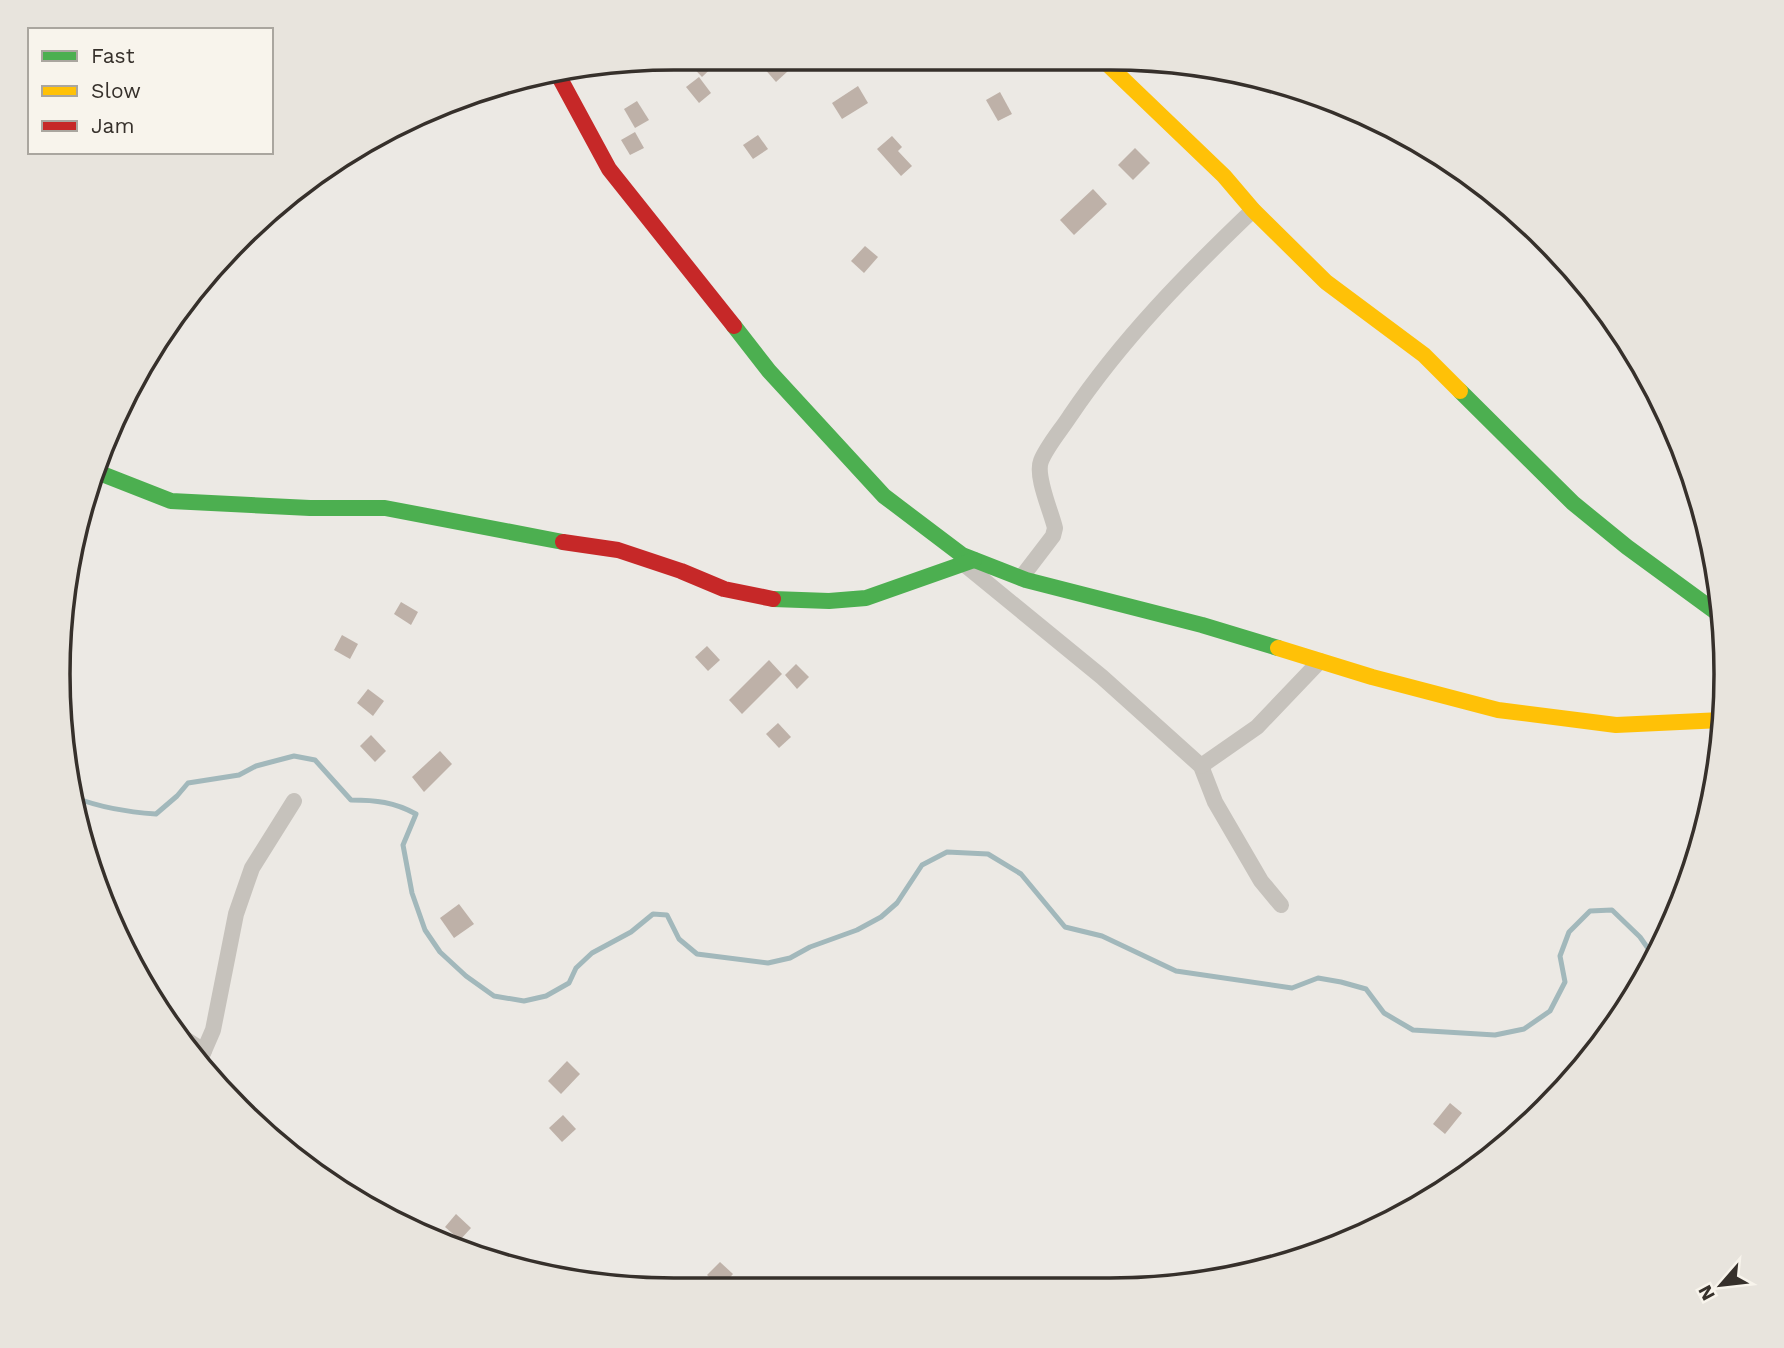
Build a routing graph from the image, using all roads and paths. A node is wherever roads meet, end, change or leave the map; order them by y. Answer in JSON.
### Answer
{"nodes":[{"id":1,"x":1114,"y":70,"type":"edge"},
{"id":2,"x":561,"y":81,"type":"edge"},
{"id":3,"x":1253,"y":210,"type":"junction"},
{"id":4,"x":104,"y":475,"type":"edge"},
{"id":5,"x":969,"y":562,"type":"junction"},
{"id":6,"x":1021,"y":578,"type":"junction"},
{"id":7,"x":1710,"y":608,"type":"edge"},
{"id":8,"x":1320,"y":661,"type":"junction"},
{"id":9,"x":1712,"y":720,"type":"edge"},
{"id":10,"x":1201,"y":766,"type":"junction"},
{"id":11,"x":294,"y":801,"type":"dead end"},
{"id":12,"x":1281,"y":905,"type":"dead end"},
{"id":13,"x":204,"y":1052,"type":"edge"}],
"edges":[{"from":1,"to":3,"type":"street"},
{"from":2,"to":5,"type":"street"},
{"from":3,"to":6,"type":"street"},
{"from":3,"to":7,"type":"street"},
{"from":4,"to":5,"type":"street"},
{"from":5,"to":6,"type":"street"},
{"from":5,"to":10,"type":"street"},
{"from":6,"to":8,"type":"street"},
{"from":8,"to":9,"type":"street"},
{"from":8,"to":10,"type":"street"},
{"from":10,"to":12,"type":"street"},
{"from":11,"to":13,"type":"street"}]}
